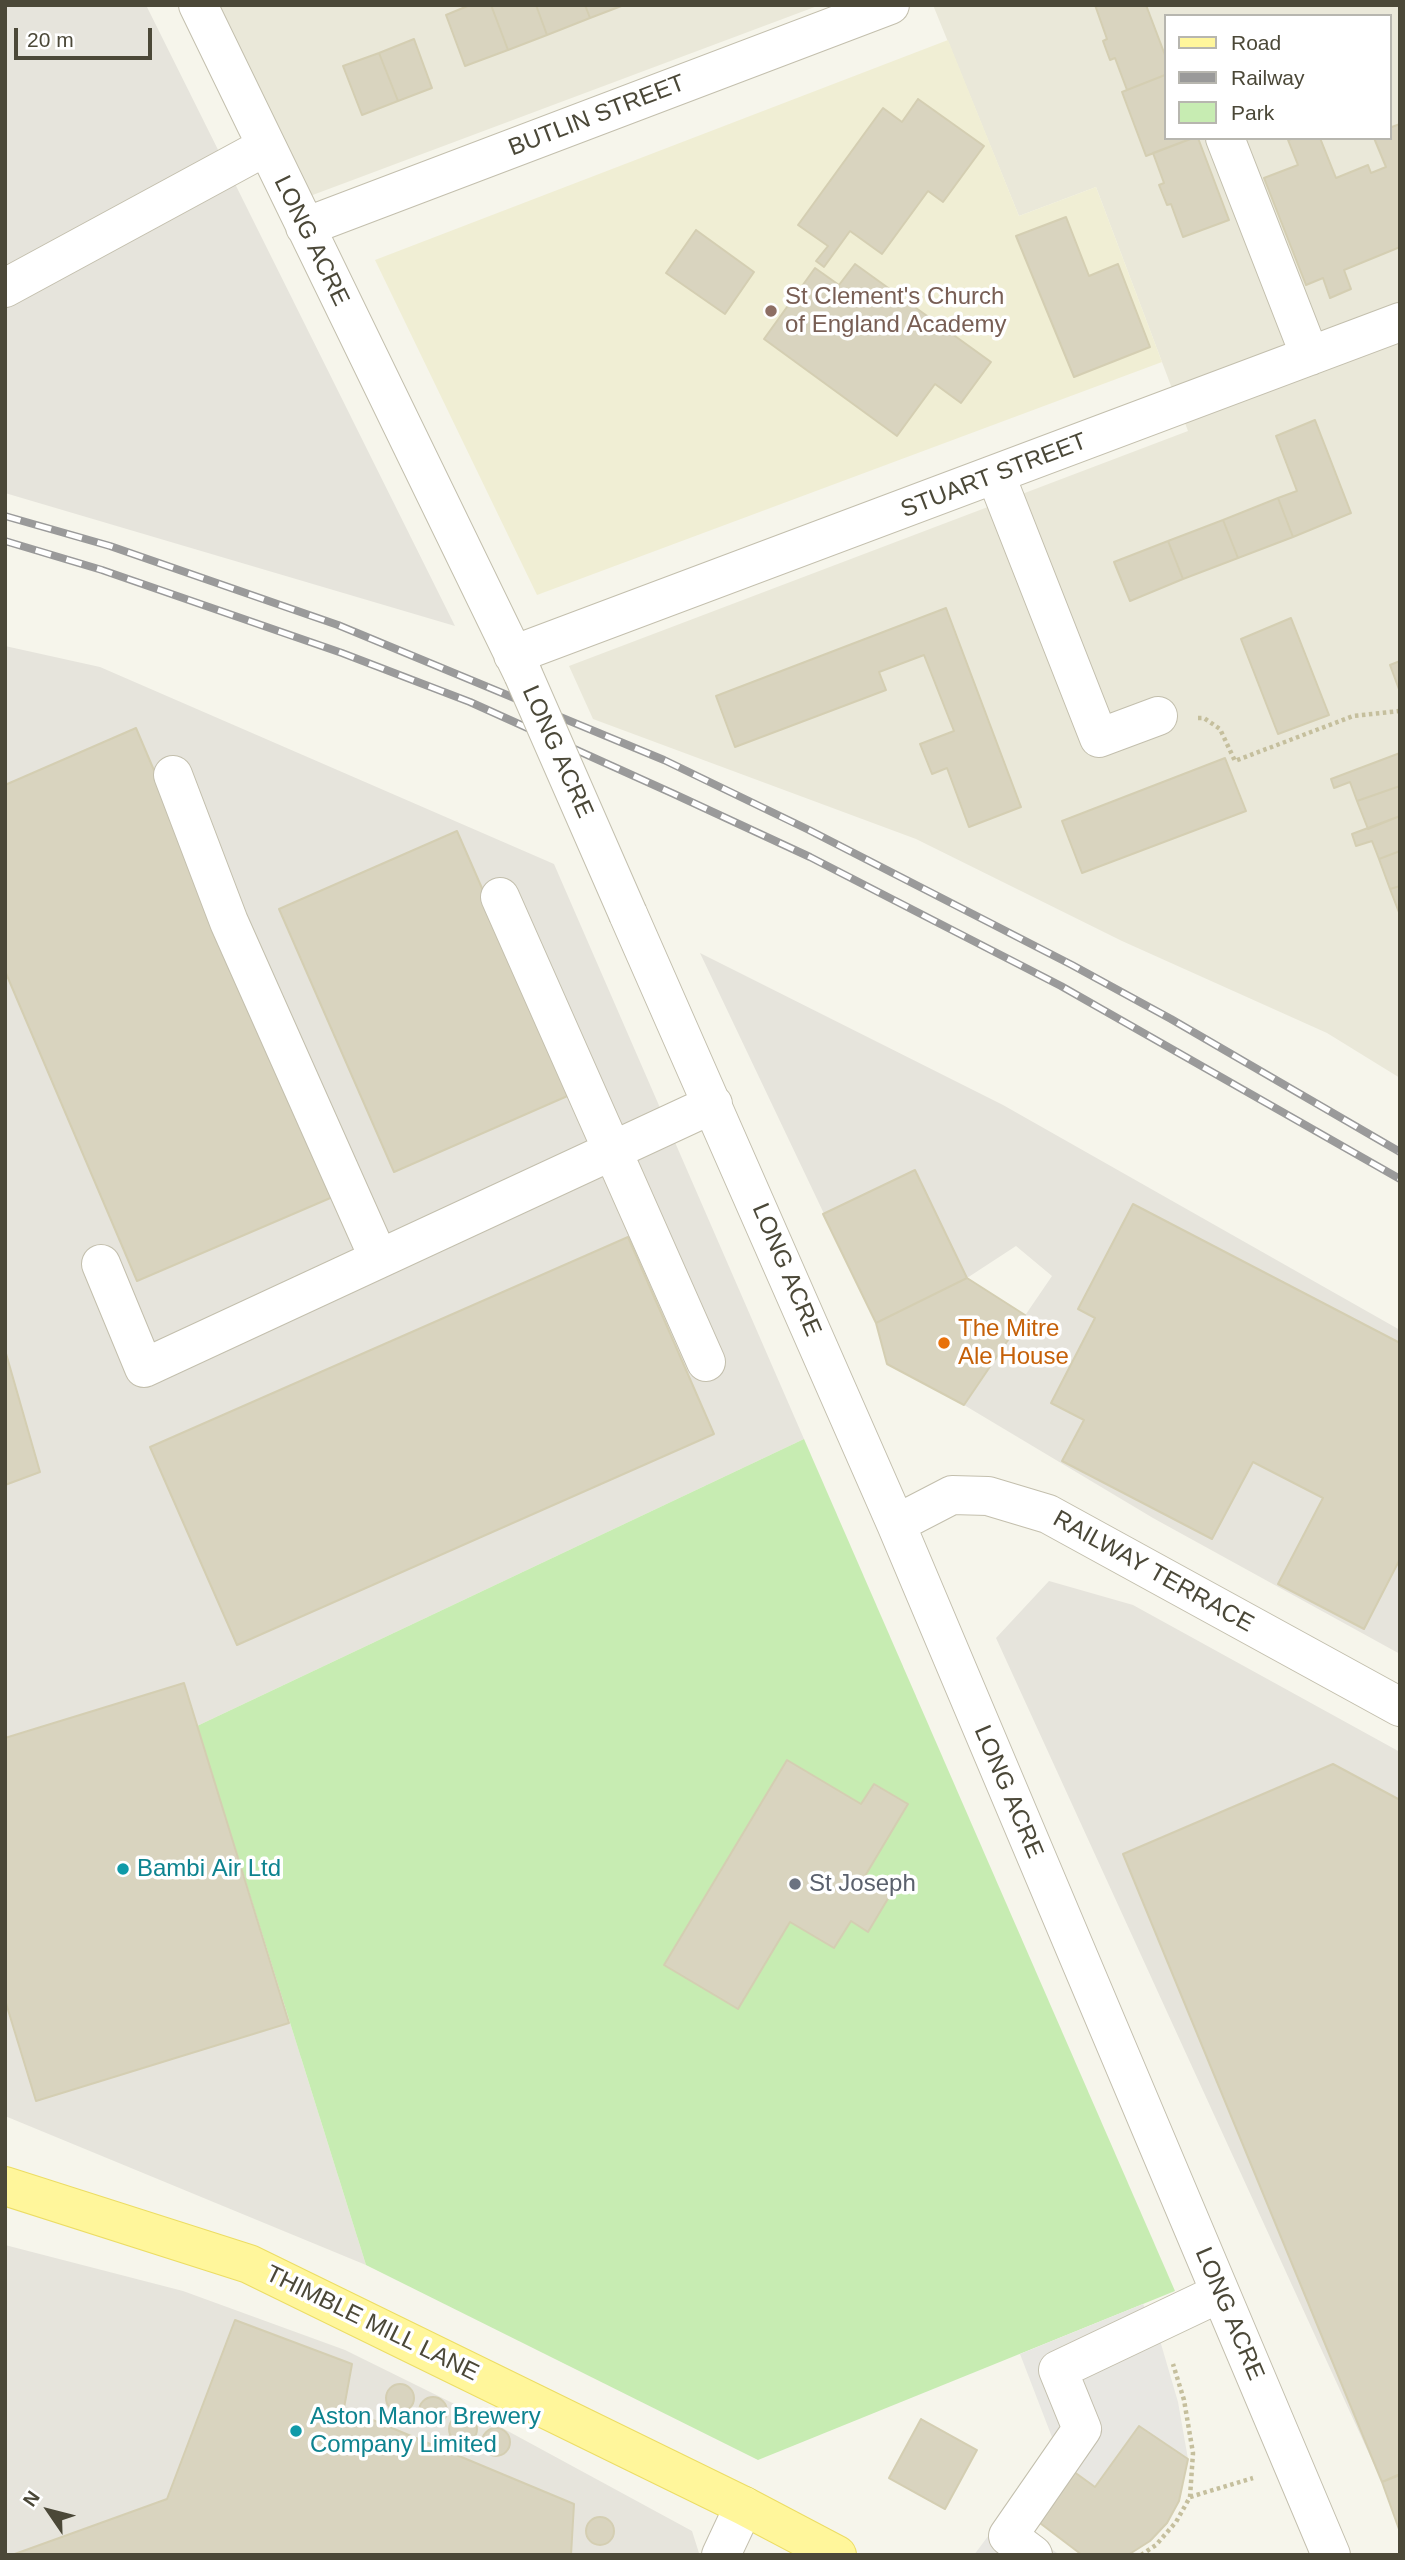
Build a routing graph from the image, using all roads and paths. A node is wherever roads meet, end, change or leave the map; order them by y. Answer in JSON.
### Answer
{"nodes":[{"id":1,"x":198,"y":5,"type":"edge"},
{"id":2,"x":890,"y":5,"type":"edge"},
{"id":3,"x":1226,"y":140,"type":"edge"},
{"id":4,"x":265,"y":147,"type":"junction"},
{"id":5,"x":305,"y":227,"type":"junction"},
{"id":6,"x":5,"y":288,"type":"edge"},
{"id":7,"x":1400,"y":323,"type":"edge"},
{"id":8,"x":1310,"y":356,"type":"junction"},
{"id":9,"x":996,"y":476,"type":"junction"},
{"id":10,"x":518,"y":664,"type":"junction"},
{"id":11,"x":1400,"y":711,"type":"edge"},
{"id":12,"x":1158,"y":716,"type":"joint"},
{"id":13,"x":173,"y":775,"type":"dead end"},
{"id":14,"x":500,"y":897,"type":"dead end"},
{"id":15,"x":713,"y":1104,"type":"junction"},
{"id":16,"x":612,"y":1151,"type":"junction"},
{"id":17,"x":379,"y":1259,"type":"junction"},
{"id":18,"x":102,"y":1264,"type":"dead end"},
{"id":19,"x":706,"y":1362,"type":"dead end"},
{"id":20,"x":896,"y":1524,"type":"junction"},
{"id":21,"x":1400,"y":1707,"type":"edge"},
{"id":22,"x":5,"y":2186,"type":"edge"},
{"id":23,"x":1220,"y":2293,"type":"junction"},
{"id":24,"x":1160,"y":2321,"type":"junction"},
{"id":25,"x":1233,"y":2485,"type":"dead end"},
{"id":26,"x":1190,"y":2497,"type":"junction"},
{"id":27,"x":744,"y":2506,"type":"junction"},
{"id":28,"x":721,"y":2555,"type":"edge"},
{"id":29,"x":837,"y":2555,"type":"edge"},
{"id":30,"x":1033,"y":2555,"type":"edge"},
{"id":31,"x":1142,"y":2555,"type":"edge"},
{"id":32,"x":1331,"y":2555,"type":"edge"}],
"edges":[{"from":1,"to":4,"type":"street","name":"LONG ACRE"},
{"from":2,"to":5,"type":"street","name":"BUTLIN STREET"},
{"from":3,"to":8,"type":"street"},
{"from":4,"to":5,"type":"street","name":"LONG ACRE"},
{"from":4,"to":6,"type":"street"},
{"from":5,"to":10,"type":"street","name":"LONG ACRE"},
{"from":7,"to":8,"type":"street","name":"STUART STREET"},
{"from":8,"to":9,"type":"street","name":"STUART STREET"},
{"from":9,"to":10,"type":"street","name":"STUART STREET"},
{"from":9,"to":12,"type":"street"},
{"from":10,"to":15,"type":"street","name":"LONG ACRE","bridge":true},
{"from":11,"to":12,"type":"path"},
{"from":13,"to":17,"type":"street"},
{"from":14,"to":16,"type":"street"},
{"from":15,"to":16,"type":"street"},
{"from":15,"to":20,"type":"street","name":"LONG ACRE"},
{"from":16,"to":17,"type":"street"},
{"from":16,"to":19,"type":"street"},
{"from":17,"to":18,"type":"street"},
{"from":20,"to":21,"type":"street","name":"RAILWAY TERRACE"},
{"from":20,"to":23,"type":"street","name":"LONG ACRE"},
{"from":22,"to":27,"type":"main road","name":"THIMBLE MILL LANE"},
{"from":23,"to":24,"type":"street"},
{"from":23,"to":32,"type":"street","name":"LONG ACRE"},
{"from":24,"to":26,"type":"path"},
{"from":24,"to":30,"type":"street"},
{"from":25,"to":26,"type":"path"},
{"from":26,"to":31,"type":"path"},
{"from":27,"to":28,"type":"street"},
{"from":27,"to":29,"type":"main road","name":"THIMBLE MILL LANE"}]}
